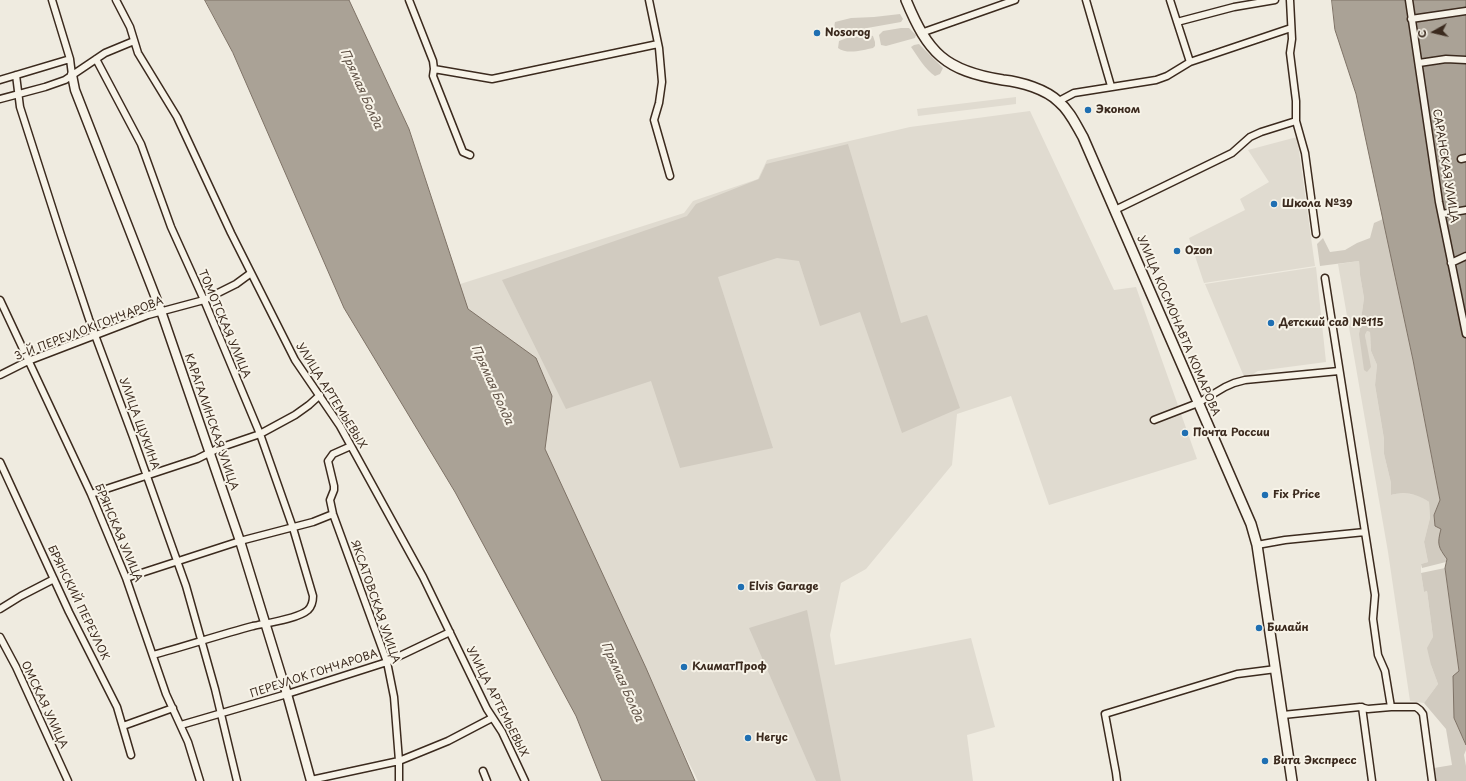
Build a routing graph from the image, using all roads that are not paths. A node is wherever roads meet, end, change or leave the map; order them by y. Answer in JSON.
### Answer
{"nodes":[{"id":1,"x":52,"y":0,"type":"edge"},
{"id":2,"x":116,"y":0,"type":"edge"},
{"id":3,"x":410,"y":0,"type":"edge"},
{"id":4,"x":649,"y":0,"type":"edge"},
{"id":5,"x":906,"y":0,"type":"edge"},
{"id":6,"x":1015,"y":0,"type":"edge"},
{"id":7,"x":1086,"y":0,"type":"edge"},
{"id":8,"x":1170,"y":0,"type":"edge"},
{"id":9,"x":1276,"y":0,"type":"edge"},
{"id":10,"x":1290,"y":0,"type":"edge"},
{"id":11,"x":1409,"y":0,"type":"edge"},
{"id":12,"x":1466,"y":11,"type":"edge"},
{"id":13,"x":1411,"y":19,"type":"junction"},
{"id":14,"x":1177,"y":22,"type":"junction"},
{"id":15,"x":1291,"y":28,"type":"junction"},
{"id":16,"x":921,"y":33,"type":"junction"},
{"id":17,"x":134,"y":41,"type":"junction"},
{"id":18,"x":658,"y":44,"type":"junction"},
{"id":19,"x":70,"y":59,"type":"junction"},
{"id":20,"x":96,"y":59,"type":"junction"},
{"id":21,"x":1466,"y":60,"type":"edge"},
{"id":22,"x":1190,"y":62,"type":"junction"},
{"id":23,"x":1419,"y":63,"type":"junction"},
{"id":24,"x":434,"y":69,"type":"junction"},
{"id":25,"x":16,"y":75,"type":"junction"},
{"id":26,"x":72,"y":75,"type":"junction"},
{"id":27,"x":0,"y":80,"type":"edge"},
{"id":28,"x":1111,"y":86,"type":"junction"},
{"id":29,"x":18,"y":95,"type":"junction"},
{"id":30,"x":0,"y":99,"type":"edge"},
{"id":31,"x":1059,"y":101,"type":"junction"},
{"id":32,"x":1296,"y":121,"type":"junction"},
{"id":33,"x":470,"y":155,"type":"dead end"},
{"id":34,"x":670,"y":176,"type":"dead end"},
{"id":35,"x":1115,"y":210,"type":"junction"},
{"id":36,"x":1466,"y":210,"type":"edge"},
{"id":37,"x":1442,"y":214,"type":"junction"},
{"id":38,"x":1316,"y":234,"type":"dead end"},
{"id":39,"x":1466,"y":256,"type":"edge"},
{"id":40,"x":1451,"y":263,"type":"junction"},
{"id":41,"x":251,"y":273,"type":"junction"},
{"id":42,"x":1325,"y":278,"type":"dead end"},
{"id":43,"x":0,"y":300,"type":"edge"},
{"id":44,"x":204,"y":300,"type":"junction"},
{"id":45,"x":161,"y":311,"type":"junction"},
{"id":46,"x":1466,"y":334,"type":"edge"},
{"id":47,"x":95,"y":335,"type":"junction"},
{"id":48,"x":28,"y":361,"type":"junction"},
{"id":49,"x":1339,"y":371,"type":"junction"},
{"id":50,"x":0,"y":375,"type":"edge"},
{"id":51,"x":320,"y":395,"type":"junction"},
{"id":52,"x":1198,"y":403,"type":"junction"},
{"id":53,"x":1154,"y":420,"type":"dead end"},
{"id":54,"x":260,"y":434,"type":"junction"},
{"id":55,"x":351,"y":446,"type":"junction"},
{"id":56,"x":210,"y":454,"type":"junction"},
{"id":57,"x":0,"y":462,"type":"edge"},
{"id":58,"x":147,"y":477,"type":"junction"},
{"id":59,"x":91,"y":494,"type":"junction"},
{"id":60,"x":333,"y":514,"type":"junction"},
{"id":61,"x":293,"y":528,"type":"junction"},
{"id":62,"x":1364,"y":532,"type":"junction"},
{"id":63,"x":240,"y":541,"type":"junction"},
{"id":64,"x":1257,"y":545,"type":"junction"},
{"id":65,"x":177,"y":561,"type":"junction"},
{"id":66,"x":126,"y":578,"type":"junction"},
{"id":67,"x":54,"y":579,"type":"junction"},
{"id":68,"x":0,"y":609,"type":"edge"},
{"id":69,"x":265,"y":624,"type":"junction"},
{"id":70,"x":450,"y":632,"type":"junction"},
{"id":71,"x":0,"y":638,"type":"edge"},
{"id":72,"x":202,"y":641,"type":"junction"},
{"id":73,"x":152,"y":655,"type":"junction"},
{"id":74,"x":387,"y":662,"type":"junction"},
{"id":75,"x":1276,"y":669,"type":"junction"},
{"id":76,"x":287,"y":694,"type":"junction"},
{"id":77,"x":1362,"y":707,"type":"junction"},
{"id":78,"x":1391,"y":707,"type":"junction"},
{"id":79,"x":173,"y":708,"type":"junction"},
{"id":80,"x":221,"y":714,"type":"junction"},
{"id":81,"x":1283,"y":715,"type":"junction"},
{"id":82,"x":492,"y":718,"type":"junction"},
{"id":83,"x":181,"y":725,"type":"junction"},
{"id":84,"x":123,"y":726,"type":"junction"},
{"id":85,"x":131,"y":755,"type":"dead end"},
{"id":86,"x":399,"y":761,"type":"junction"},
{"id":87,"x":483,"y":771,"type":"dead end"},
{"id":88,"x":68,"y":781,"type":"edge"},
{"id":89,"x":200,"y":781,"type":"edge"},
{"id":90,"x":237,"y":781,"type":"edge"},
{"id":91,"x":311,"y":781,"type":"edge"},
{"id":92,"x":399,"y":781,"type":"edge"},
{"id":93,"x":487,"y":781,"type":"edge"},
{"id":94,"x":525,"y":781,"type":"edge"},
{"id":95,"x":1116,"y":781,"type":"edge"},
{"id":96,"x":1292,"y":781,"type":"edge"},
{"id":97,"x":1372,"y":781,"type":"edge"},
{"id":98,"x":1432,"y":781,"type":"edge"}],
"edges":[{"from":1,"to":19,"type":"street"},
{"from":2,"to":17,"type":"street","name":"УЛИЦА АРТЕМЬЕВЫХ"},
{"from":3,"to":24,"type":"street"},
{"from":4,"to":18,"type":"street"},
{"from":5,"to":16,"type":"main road"},
{"from":6,"to":16,"type":"street"},
{"from":7,"to":28,"type":"street"},
{"from":8,"to":14,"type":"street"},
{"from":9,"to":14,"type":"street"},
{"from":10,"to":15,"type":"street"},
{"from":11,"to":13,"type":"street","name":"САРАНСКАЯ УЛИЦА"},
{"from":12,"to":13,"type":"street"},
{"from":13,"to":23,"type":"street","name":"САРАНСКАЯ УЛИЦА"},
{"from":14,"to":22,"type":"street"},
{"from":15,"to":22,"type":"street"},
{"from":15,"to":32,"type":"street"},
{"from":16,"to":31,"type":"main road"},
{"from":17,"to":20,"type":"street"},
{"from":17,"to":41,"type":"street","name":"УЛИЦА АРТЕМЬЕВЫХ"},
{"from":18,"to":24,"type":"street"},
{"from":18,"to":34,"type":"street"},
{"from":19,"to":25,"type":"street"},
{"from":19,"to":26,"type":"street"},
{"from":20,"to":26,"type":"street"},
{"from":20,"to":44,"type":"street","name":"ТОМОТСКАЯ УЛИЦА"},
{"from":21,"to":23,"type":"street"},
{"from":22,"to":28,"type":"street"},
{"from":23,"to":37,"type":"street","name":"САРАНСКАЯ УЛИЦА"},
{"from":24,"to":33,"type":"street"},
{"from":25,"to":27,"type":"street"},
{"from":25,"to":29,"type":"street","name":"УЛИЦА ЩУКИНА"},
{"from":26,"to":29,"type":"street"},
{"from":26,"to":45,"type":"street","name":"КАРАГАЛИНСКАЯ УЛИЦА"},
{"from":28,"to":31,"type":"street"},
{"from":29,"to":30,"type":"street"},
{"from":29,"to":47,"type":"street","name":"УЛИЦА ЩУКИНА"},
{"from":31,"to":35,"type":"main road","name":"УЛИЦА КОСМОНАВТА КОМАРОВА"},
{"from":32,"to":35,"type":"street"},
{"from":32,"to":38,"type":"street"},
{"from":35,"to":52,"type":"main road","name":"УЛИЦА КОСМОНАВТА КОМАРОВА"},
{"from":36,"to":37,"type":"street"},
{"from":37,"to":40,"type":"street","name":"САРАНСКАЯ УЛИЦА"},
{"from":39,"to":40,"type":"street"},
{"from":40,"to":46,"type":"street","name":"САРАНСКАЯ УЛИЦА"},
{"from":41,"to":44,"type":"street","name":"3-Й ПЕРЕУЛОК ГОНЧАРОВА"},
{"from":41,"to":51,"type":"street","name":"УЛИЦА АРТЕМЬЕВЫХ"},
{"from":42,"to":49,"type":"street"},
{"from":43,"to":48,"type":"street","name":"БРЯНСКАЯ УЛИЦА"},
{"from":44,"to":45,"type":"street","name":"3-Й ПЕРЕУЛОК ГОНЧАРОВА"},
{"from":44,"to":54,"type":"street","name":"ТОМОТСКАЯ УЛИЦА"},
{"from":45,"to":47,"type":"street","name":"3-Й ПЕРЕУЛОК ГОНЧАРОВА"},
{"from":45,"to":56,"type":"street","name":"КАРАГАЛИНСКАЯ УЛИЦА"},
{"from":47,"to":48,"type":"street","name":"3-Й ПЕРЕУЛОК ГОНЧАРОВА"},
{"from":47,"to":58,"type":"street","name":"УЛИЦА ЩУКИНА"},
{"from":48,"to":50,"type":"street","name":"3-Й ПЕРЕУЛОК ГОНЧАРОВА"},
{"from":48,"to":59,"type":"street","name":"БРЯНСКАЯ УЛИЦА"},
{"from":49,"to":52,"type":"street"},
{"from":49,"to":62,"type":"street"},
{"from":51,"to":54,"type":"street"},
{"from":51,"to":55,"type":"street","name":"УЛИЦА АРТЕМЬЕВЫХ"},
{"from":52,"to":53,"type":"street"},
{"from":52,"to":64,"type":"main road","name":"УЛИЦА КОСМОНАВТА КОМАРОВА"},
{"from":54,"to":56,"type":"street"},
{"from":54,"to":61,"type":"street","name":"ТОМОТСКАЯ УЛИЦА"},
{"from":55,"to":60,"type":"street","name":"ЯКСАТОВСКАЯ УЛИЦА"},
{"from":55,"to":70,"type":"street","name":"УЛИЦА АРТЕМЬЕВЫХ"},
{"from":56,"to":58,"type":"street"},
{"from":56,"to":63,"type":"street","name":"КАРАГАЛИНСКАЯ УЛИЦА"},
{"from":57,"to":67,"type":"street","name":"БРЯНСКИЙ ПЕРЕУЛОК"},
{"from":58,"to":59,"type":"street"},
{"from":58,"to":65,"type":"street","name":"УЛИЦА ЩУКИНА"},
{"from":59,"to":66,"type":"street","name":"БРЯНСКАЯ УЛИЦА"},
{"from":60,"to":61,"type":"street"},
{"from":60,"to":74,"type":"street","name":"ЯКСАТОВСКАЯ УЛИЦА"},
{"from":61,"to":63,"type":"street"},
{"from":61,"to":69,"type":"street","name":"ТОМОТСКАЯ УЛИЦА"},
{"from":62,"to":64,"type":"street"},
{"from":62,"to":78,"type":"street"},
{"from":63,"to":65,"type":"street"},
{"from":63,"to":69,"type":"street","name":"КАРАГАЛИНСКАЯ УЛИЦА"},
{"from":64,"to":75,"type":"main road","name":"УЛИЦА КОСМОНАВТА КОМАРОВА"},
{"from":65,"to":66,"type":"street"},
{"from":65,"to":72,"type":"street","name":"УЛИЦА ЩУКИНА"},
{"from":66,"to":73,"type":"street","name":"БРЯНСКАЯ УЛИЦА"},
{"from":67,"to":68,"type":"street"},
{"from":67,"to":84,"type":"street","name":"БРЯНСКИЙ ПЕРЕУЛОК"},
{"from":69,"to":72,"type":"street"},
{"from":69,"to":76,"type":"street","name":"КАРАГАЛИНСКАЯ УЛИЦА"},
{"from":70,"to":74,"type":"street","name":"ПЕРЕУЛОК ГОНЧАРОВА"},
{"from":70,"to":82,"type":"street","name":"УЛИЦА АРТЕМЬЕВЫХ"},
{"from":71,"to":88,"type":"street","name":"ОМСКАЯ УЛИЦА"},
{"from":72,"to":73,"type":"street"},
{"from":72,"to":80,"type":"street","name":"УЛИЦА ЩУКИНА"},
{"from":73,"to":79,"type":"street","name":"БРЯНСКАЯ УЛИЦА"},
{"from":74,"to":76,"type":"street","name":"ПЕРЕУЛОК ГОНЧАРОВА"},
{"from":74,"to":86,"type":"street","name":"ЯКСАТОВСКАЯ УЛИЦА"},
{"from":75,"to":81,"type":"main road","name":"УЛИЦА КОСМОНАВТА КОМАРОВА"},
{"from":75,"to":95,"type":"street"},
{"from":76,"to":80,"type":"street","name":"ПЕРЕУЛОК ГОНЧАРОВА"},
{"from":76,"to":91,"type":"street","name":"КАРАГАЛИНСКАЯ УЛИЦА"},
{"from":77,"to":78,"type":"street"},
{"from":77,"to":81,"type":"street"},
{"from":77,"to":97,"type":"street"},
{"from":78,"to":98,"type":"street"},
{"from":79,"to":83,"type":"street","name":"БРЯНСКАЯ УЛИЦА"},
{"from":79,"to":84,"type":"street"},
{"from":80,"to":83,"type":"street","name":"ПЕРЕУЛОК ГОНЧАРОВА"},
{"from":80,"to":90,"type":"street","name":"УЛИЦА ЩУКИНА"},
{"from":81,"to":96,"type":"main road","name":"УЛИЦА КОСМОНАВТА КОМАРОВА"},
{"from":82,"to":86,"type":"street"},
{"from":82,"to":94,"type":"street","name":"УЛИЦА АРТЕМЬЕВЫХ"},
{"from":83,"to":89,"type":"street","name":"БРЯНСКАЯ УЛИЦА"},
{"from":84,"to":85,"type":"street","name":"БРЯНСКИЙ ПЕРЕУЛОК"},
{"from":86,"to":91,"type":"street"},
{"from":86,"to":92,"type":"street","name":"ЯКСАТОВСКАЯ УЛИЦА"},
{"from":87,"to":93,"type":"street"}]}
